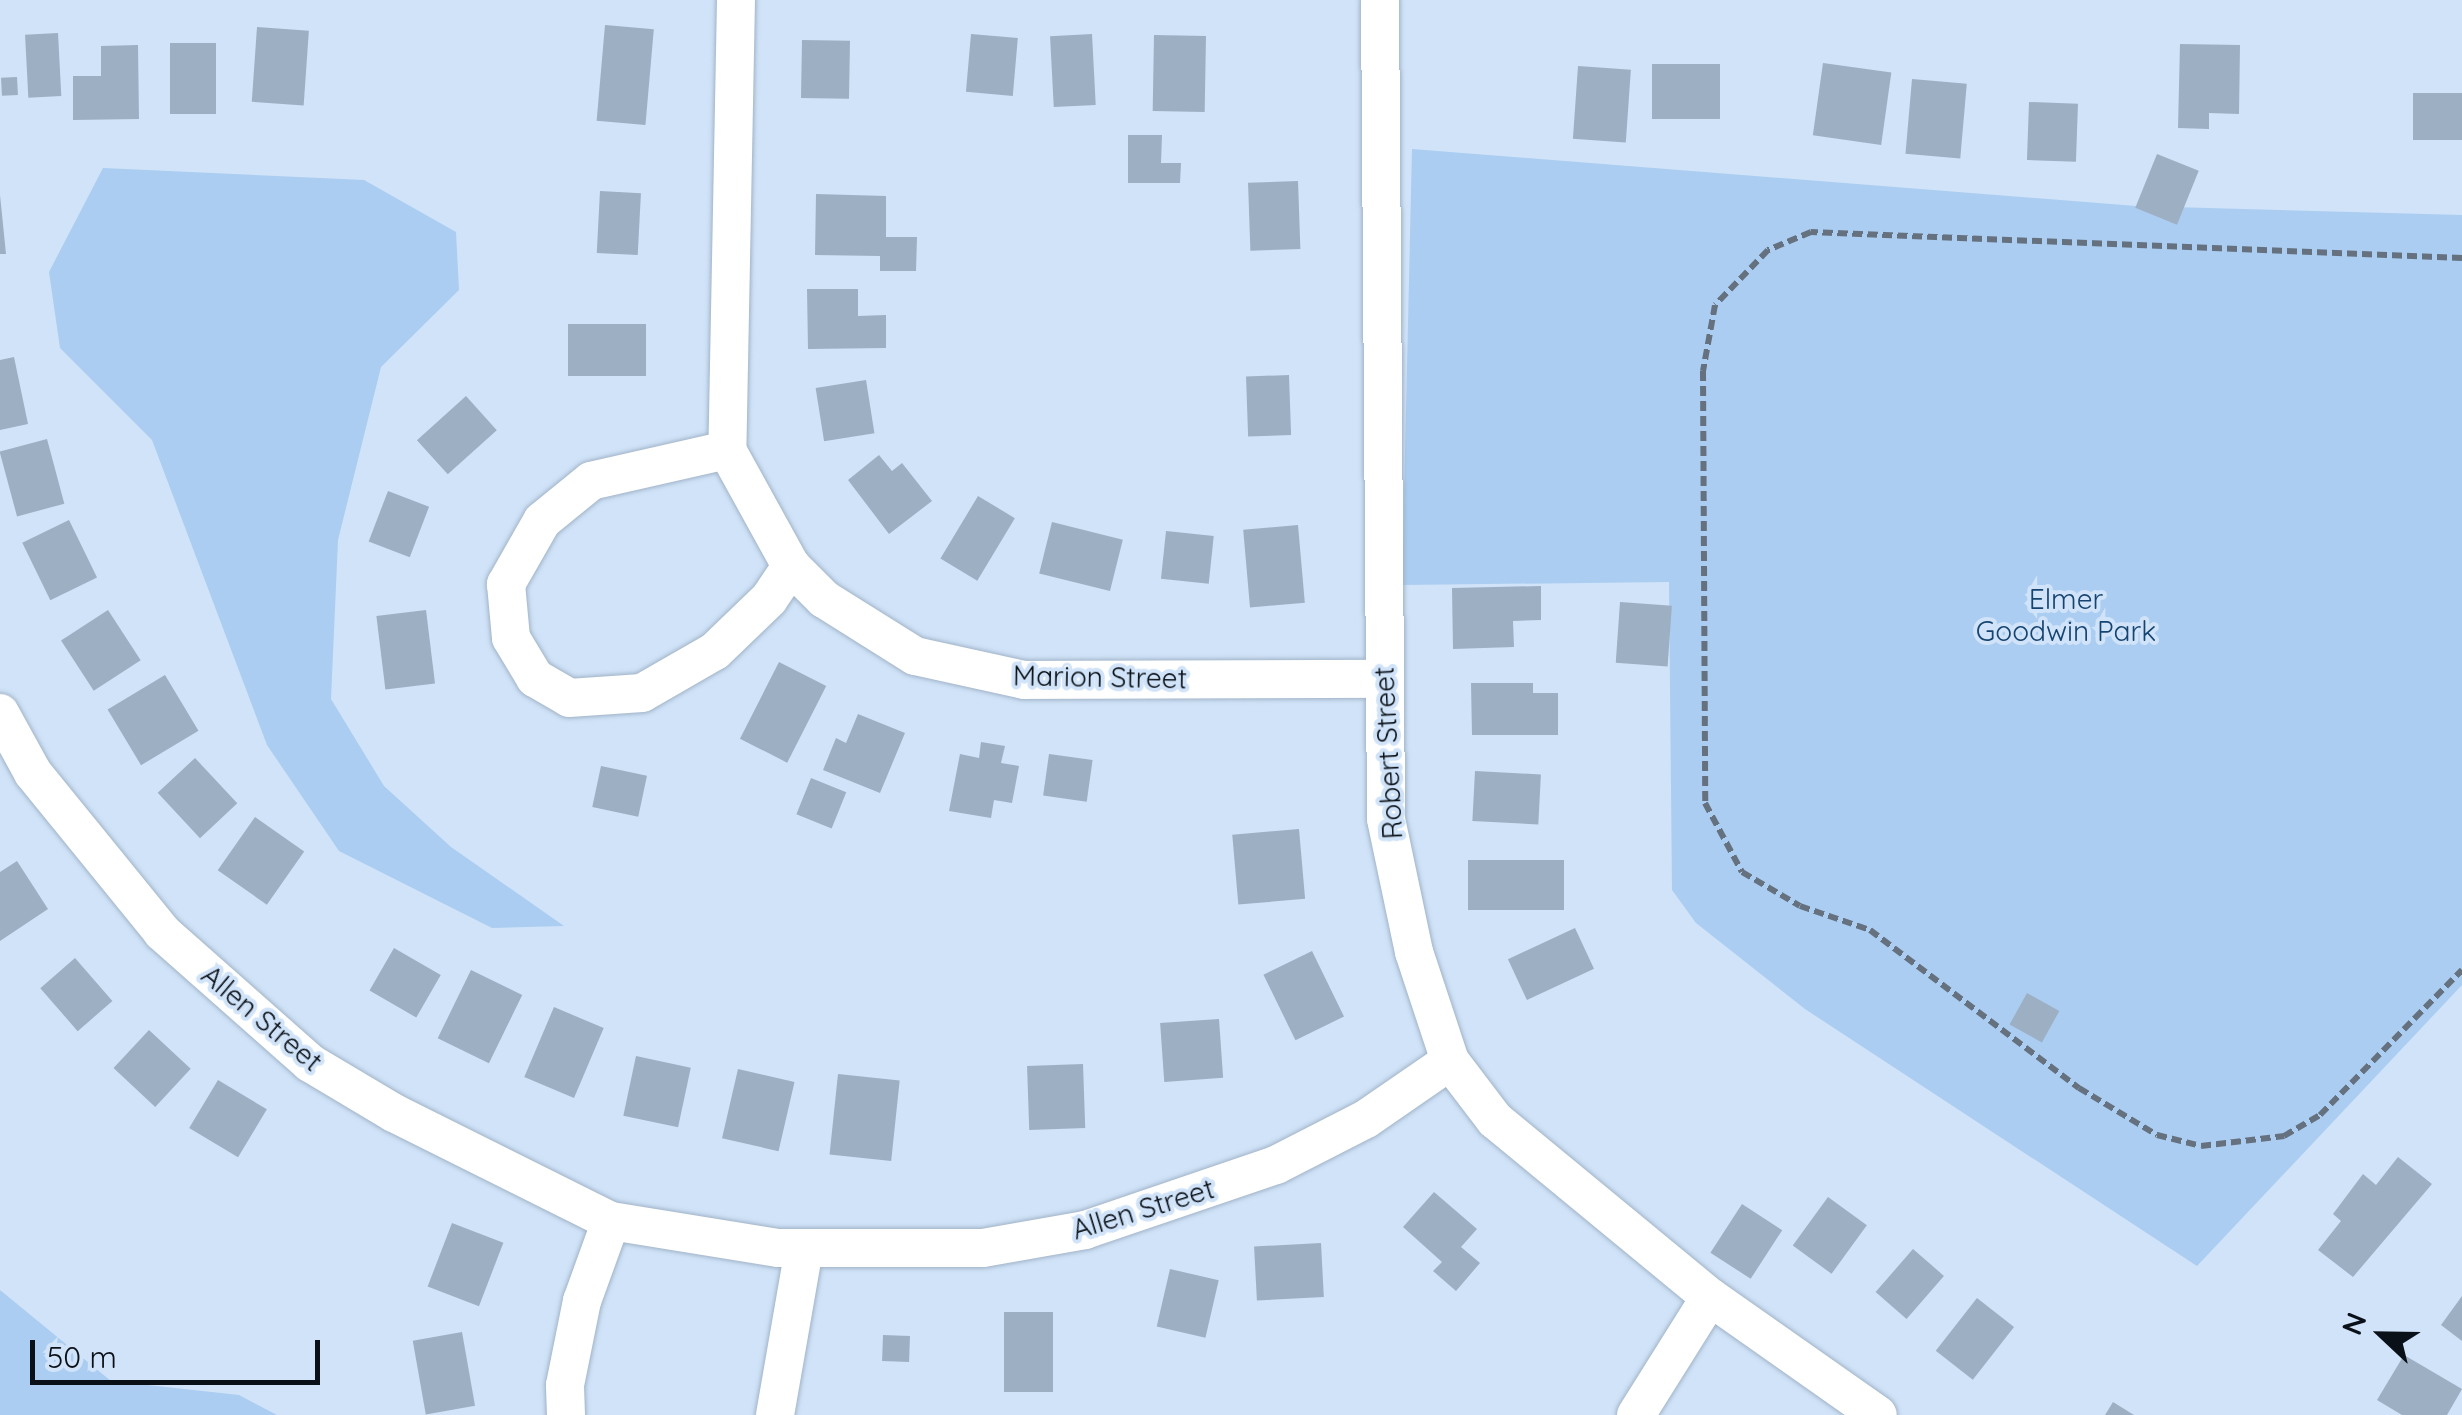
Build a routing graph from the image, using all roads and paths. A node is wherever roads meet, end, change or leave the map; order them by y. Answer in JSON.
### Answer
{"nodes":[{"id":1,"x":736,"y":0,"type":"edge"},
{"id":2,"x":1380,"y":0,"type":"edge"},
{"id":3,"x":2462,"y":258,"type":"edge"},
{"id":4,"x":727,"y":450,"type":"junction"},
{"id":5,"x":792,"y":566,"type":"junction"},
{"id":6,"x":1382,"y":679,"type":"junction"},
{"id":7,"x":0,"y":713,"type":"edge"},
{"id":8,"x":2462,"y":970,"type":"edge"},
{"id":9,"x":1450,"y":1062,"type":"junction"},
{"id":10,"x":611,"y":1221,"type":"junction"},
{"id":11,"x":804,"y":1248,"type":"junction"},
{"id":12,"x":1710,"y":1297,"type":"junction"},
{"id":13,"x":566,"y":1415,"type":"edge"},
{"id":14,"x":775,"y":1415,"type":"edge"},
{"id":15,"x":1636,"y":1415,"type":"edge"},
{"id":16,"x":1878,"y":1415,"type":"edge"}],
"edges":[{"from":1,"to":4,"type":"street"},
{"from":2,"to":6,"type":"street","name":"Robert Street"},
{"from":3,"to":8,"type":"path"},
{"from":4,"to":5,"type":"street","name":"Marion Street"},
{"from":4,"to":5,"type":"street"},
{"from":5,"to":6,"type":"street","name":"Marion Street"},
{"from":6,"to":9,"type":"street","name":"Robert Street"},
{"from":7,"to":10,"type":"street","name":"Allen Street"},
{"from":9,"to":11,"type":"street","name":"Allen Street"},
{"from":9,"to":12,"type":"street","name":"Robert Street"},
{"from":10,"to":11,"type":"street","name":"Allen Street"},
{"from":10,"to":13,"type":"street"},
{"from":11,"to":14,"type":"street"},
{"from":12,"to":15,"type":"street"},
{"from":12,"to":16,"type":"street","name":"Robert Street"}]}
